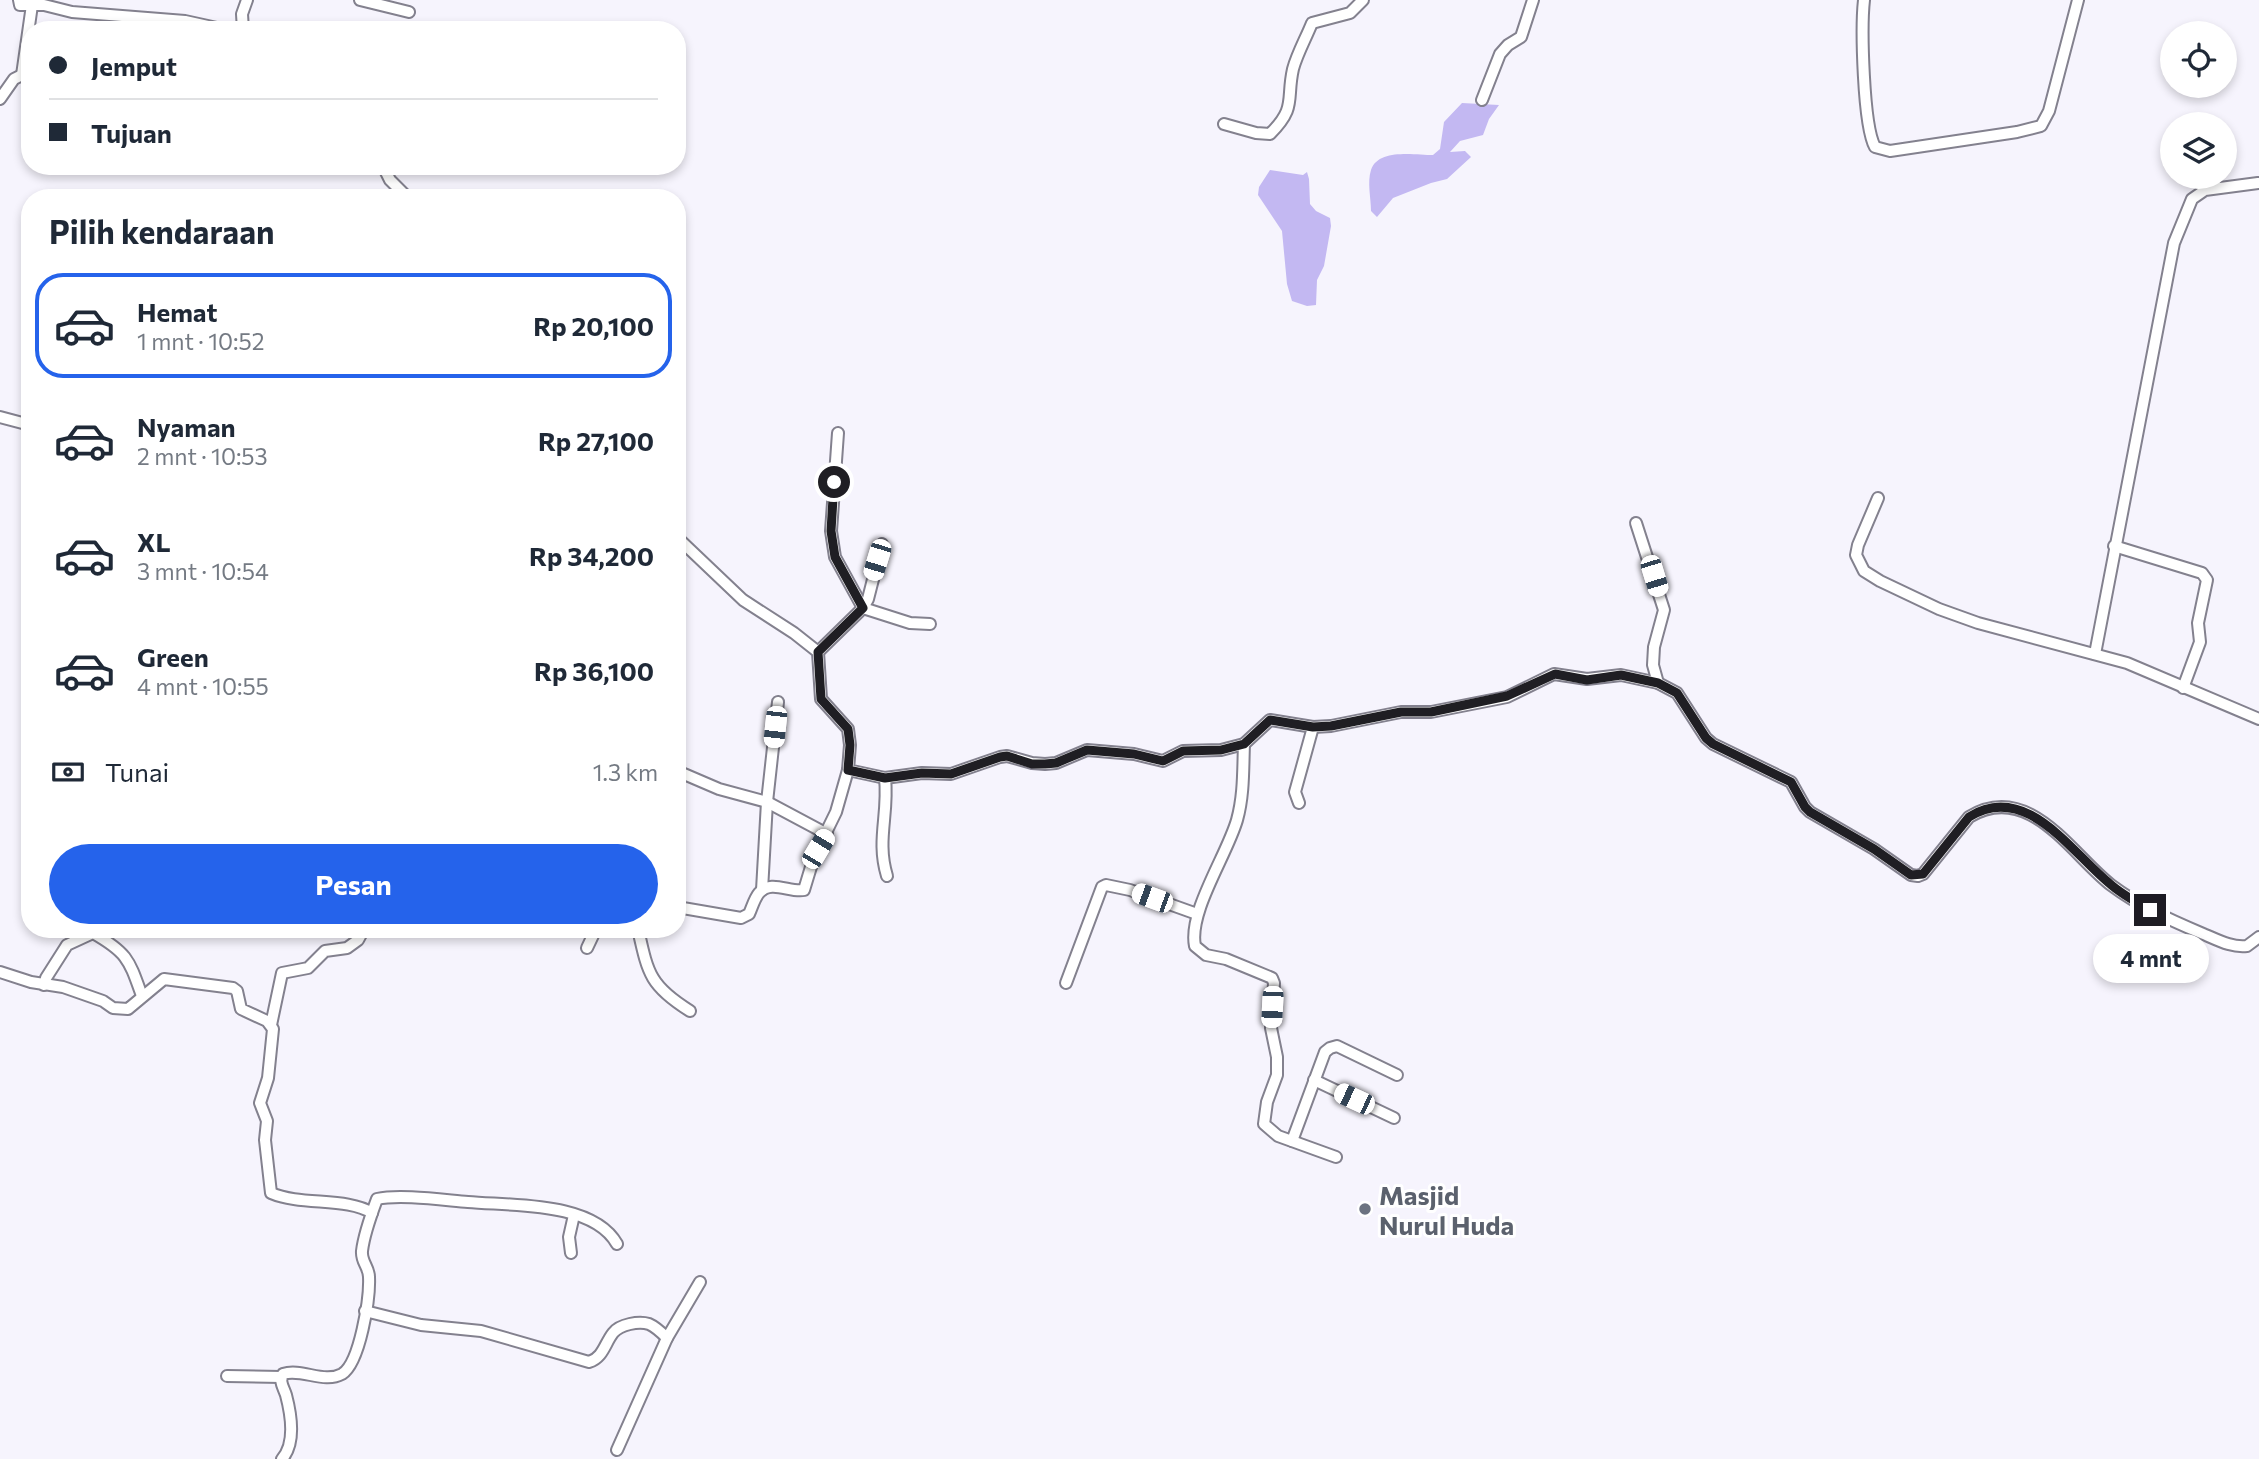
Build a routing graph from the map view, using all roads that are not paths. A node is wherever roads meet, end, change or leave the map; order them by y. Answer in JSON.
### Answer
{"nodes":[{"id":1,"x":19,"y":0,"type":"edge"},
{"id":2,"x":247,"y":0,"type":"edge"},
{"id":3,"x":360,"y":0,"type":"edge"},
{"id":4,"x":1363,"y":0,"type":"edge"},
{"id":5,"x":1533,"y":0,"type":"edge"},
{"id":6,"x":1864,"y":0,"type":"edge"},
{"id":7,"x":2078,"y":0,"type":"edge"},
{"id":8,"x":32,"y":5,"type":"junction"},
{"id":9,"x":410,"y":12,"type":"dead end"},
{"id":10,"x":31,"y":21,"type":"edge"},
{"id":11,"x":185,"y":21,"type":"edge"},
{"id":12,"x":242,"y":21,"type":"edge"},
{"id":13,"x":21,"y":77,"type":"edge"},
{"id":14,"x":0,"y":99,"type":"edge"},
{"id":15,"x":1482,"y":100,"type":"dead end"},
{"id":16,"x":1224,"y":124,"type":"dead end"},
{"id":17,"x":388,"y":175,"type":"edge"},
{"id":18,"x":2258,"y":183,"type":"edge"},
{"id":19,"x":399,"y":189,"type":"edge"},
{"id":20,"x":0,"y":417,"type":"edge"},
{"id":21,"x":21,"y":423,"type":"edge"},
{"id":22,"x":838,"y":433,"type":"dead end"},
{"id":23,"x":1878,"y":498,"type":"dead end"},
{"id":24,"x":1636,"y":523,"type":"dead end"},
{"id":25,"x":882,"y":544,"type":"dead end"},
{"id":26,"x":686,"y":546,"type":"edge"},
{"id":27,"x":2114,"y":546,"type":"junction"},
{"id":28,"x":863,"y":608,"type":"junction"},
{"id":29,"x":930,"y":624,"type":"dead end"},
{"id":30,"x":818,"y":652,"type":"junction"},
{"id":31,"x":2095,"y":654,"type":"junction"},
{"id":32,"x":1658,"y":683,"type":"junction"},
{"id":33,"x":2183,"y":688,"type":"junction"},
{"id":34,"x":778,"y":702,"type":"dead end"},
{"id":35,"x":2259,"y":719,"type":"edge"},
{"id":36,"x":1313,"y":727,"type":"junction"},
{"id":37,"x":1244,"y":744,"type":"junction"},
{"id":38,"x":848,"y":770,"type":"junction"},
{"id":39,"x":686,"y":775,"type":"edge"},
{"id":40,"x":885,"y":778,"type":"junction"},
{"id":41,"x":767,"y":802,"type":"junction"},
{"id":42,"x":1299,"y":803,"type":"dead end"},
{"id":43,"x":827,"y":834,"type":"junction"},
{"id":44,"x":887,"y":876,"type":"dead end"},
{"id":45,"x":762,"y":890,"type":"junction"},
{"id":46,"x":686,"y":909,"type":"edge"},
{"id":47,"x":1197,"y":914,"type":"junction"},
{"id":48,"x":2259,"y":937,"type":"edge"},
{"id":49,"x":82,"y":938,"type":"edge"},
{"id":50,"x":102,"y":938,"type":"edge"},
{"id":51,"x":357,"y":938,"type":"edge"},
{"id":52,"x":592,"y":938,"type":"edge"},
{"id":53,"x":640,"y":938,"type":"edge"},
{"id":54,"x":587,"y":948,"type":"dead end"},
{"id":55,"x":0,"y":972,"type":"edge"},
{"id":56,"x":1066,"y":983,"type":"dead end"},
{"id":57,"x":44,"y":985,"type":"junction"},
{"id":58,"x":142,"y":996,"type":"junction"},
{"id":59,"x":690,"y":1011,"type":"dead end"},
{"id":60,"x":271,"y":1025,"type":"junction"},
{"id":61,"x":1397,"y":1075,"type":"dead end"},
{"id":62,"x":1314,"y":1080,"type":"junction"},
{"id":63,"x":1394,"y":1118,"type":"dead end"},
{"id":64,"x":1292,"y":1141,"type":"junction"},
{"id":65,"x":1336,"y":1157,"type":"dead end"},
{"id":66,"x":372,"y":1213,"type":"junction"},
{"id":67,"x":573,"y":1215,"type":"junction"},
{"id":68,"x":617,"y":1244,"type":"dead end"},
{"id":69,"x":571,"y":1253,"type":"dead end"},
{"id":70,"x":700,"y":1282,"type":"dead end"},
{"id":71,"x":365,"y":1311,"type":"junction"},
{"id":72,"x":667,"y":1338,"type":"junction"},
{"id":73,"x":227,"y":1376,"type":"dead end"},
{"id":74,"x":281,"y":1377,"type":"junction"},
{"id":75,"x":617,"y":1451,"type":"dead end"},
{"id":76,"x":282,"y":1459,"type":"edge"}],
"edges":[{"from":1,"to":8,"type":"street"},
{"from":2,"to":12,"type":"street"},
{"from":3,"to":9,"type":"street"},
{"from":4,"to":16,"type":"street"},
{"from":5,"to":15,"type":"street"},
{"from":6,"to":7,"type":"street"},
{"from":8,"to":10,"type":"street"},
{"from":8,"to":11,"type":"street"},
{"from":13,"to":14,"type":"street"},
{"from":17,"to":19,"type":"street"},
{"from":18,"to":27,"type":"street"},
{"from":20,"to":21,"type":"street"},
{"from":22,"to":28,"type":"street"},
{"from":23,"to":31,"type":"street"},
{"from":24,"to":32,"type":"street"},
{"from":25,"to":28,"type":"street"},
{"from":26,"to":30,"type":"street"},
{"from":27,"to":31,"type":"street"},
{"from":27,"to":33,"type":"street"},
{"from":28,"to":29,"type":"street"},
{"from":28,"to":30,"type":"street"},
{"from":30,"to":38,"type":"street"},
{"from":31,"to":33,"type":"street"},
{"from":32,"to":36,"type":"street"},
{"from":32,"to":48,"type":"street"},
{"from":33,"to":35,"type":"street"},
{"from":34,"to":41,"type":"street"},
{"from":36,"to":37,"type":"street"},
{"from":36,"to":42,"type":"street"},
{"from":37,"to":40,"type":"street"},
{"from":37,"to":47,"type":"street"},
{"from":38,"to":40,"type":"street"},
{"from":38,"to":43,"type":"street"},
{"from":39,"to":41,"type":"street"},
{"from":40,"to":44,"type":"street"},
{"from":41,"to":43,"type":"street"},
{"from":41,"to":45,"type":"street"},
{"from":43,"to":45,"type":"street"},
{"from":45,"to":46,"type":"street"},
{"from":47,"to":56,"type":"street"},
{"from":47,"to":64,"type":"street"},
{"from":49,"to":57,"type":"street"},
{"from":50,"to":58,"type":"street"},
{"from":51,"to":60,"type":"street"},
{"from":52,"to":54,"type":"street"},
{"from":53,"to":59,"type":"street"},
{"from":55,"to":57,"type":"street"},
{"from":57,"to":58,"type":"street"},
{"from":58,"to":60,"type":"street"},
{"from":60,"to":66,"type":"street"},
{"from":61,"to":62,"type":"street"},
{"from":62,"to":63,"type":"street"},
{"from":62,"to":64,"type":"street"},
{"from":64,"to":65,"type":"street"},
{"from":66,"to":67,"type":"street"},
{"from":66,"to":71,"type":"street"},
{"from":67,"to":68,"type":"street"},
{"from":67,"to":69,"type":"street"},
{"from":70,"to":72,"type":"street"},
{"from":71,"to":72,"type":"street"},
{"from":71,"to":74,"type":"street"},
{"from":72,"to":75,"type":"street"},
{"from":73,"to":74,"type":"street"},
{"from":74,"to":76,"type":"street"}]}
